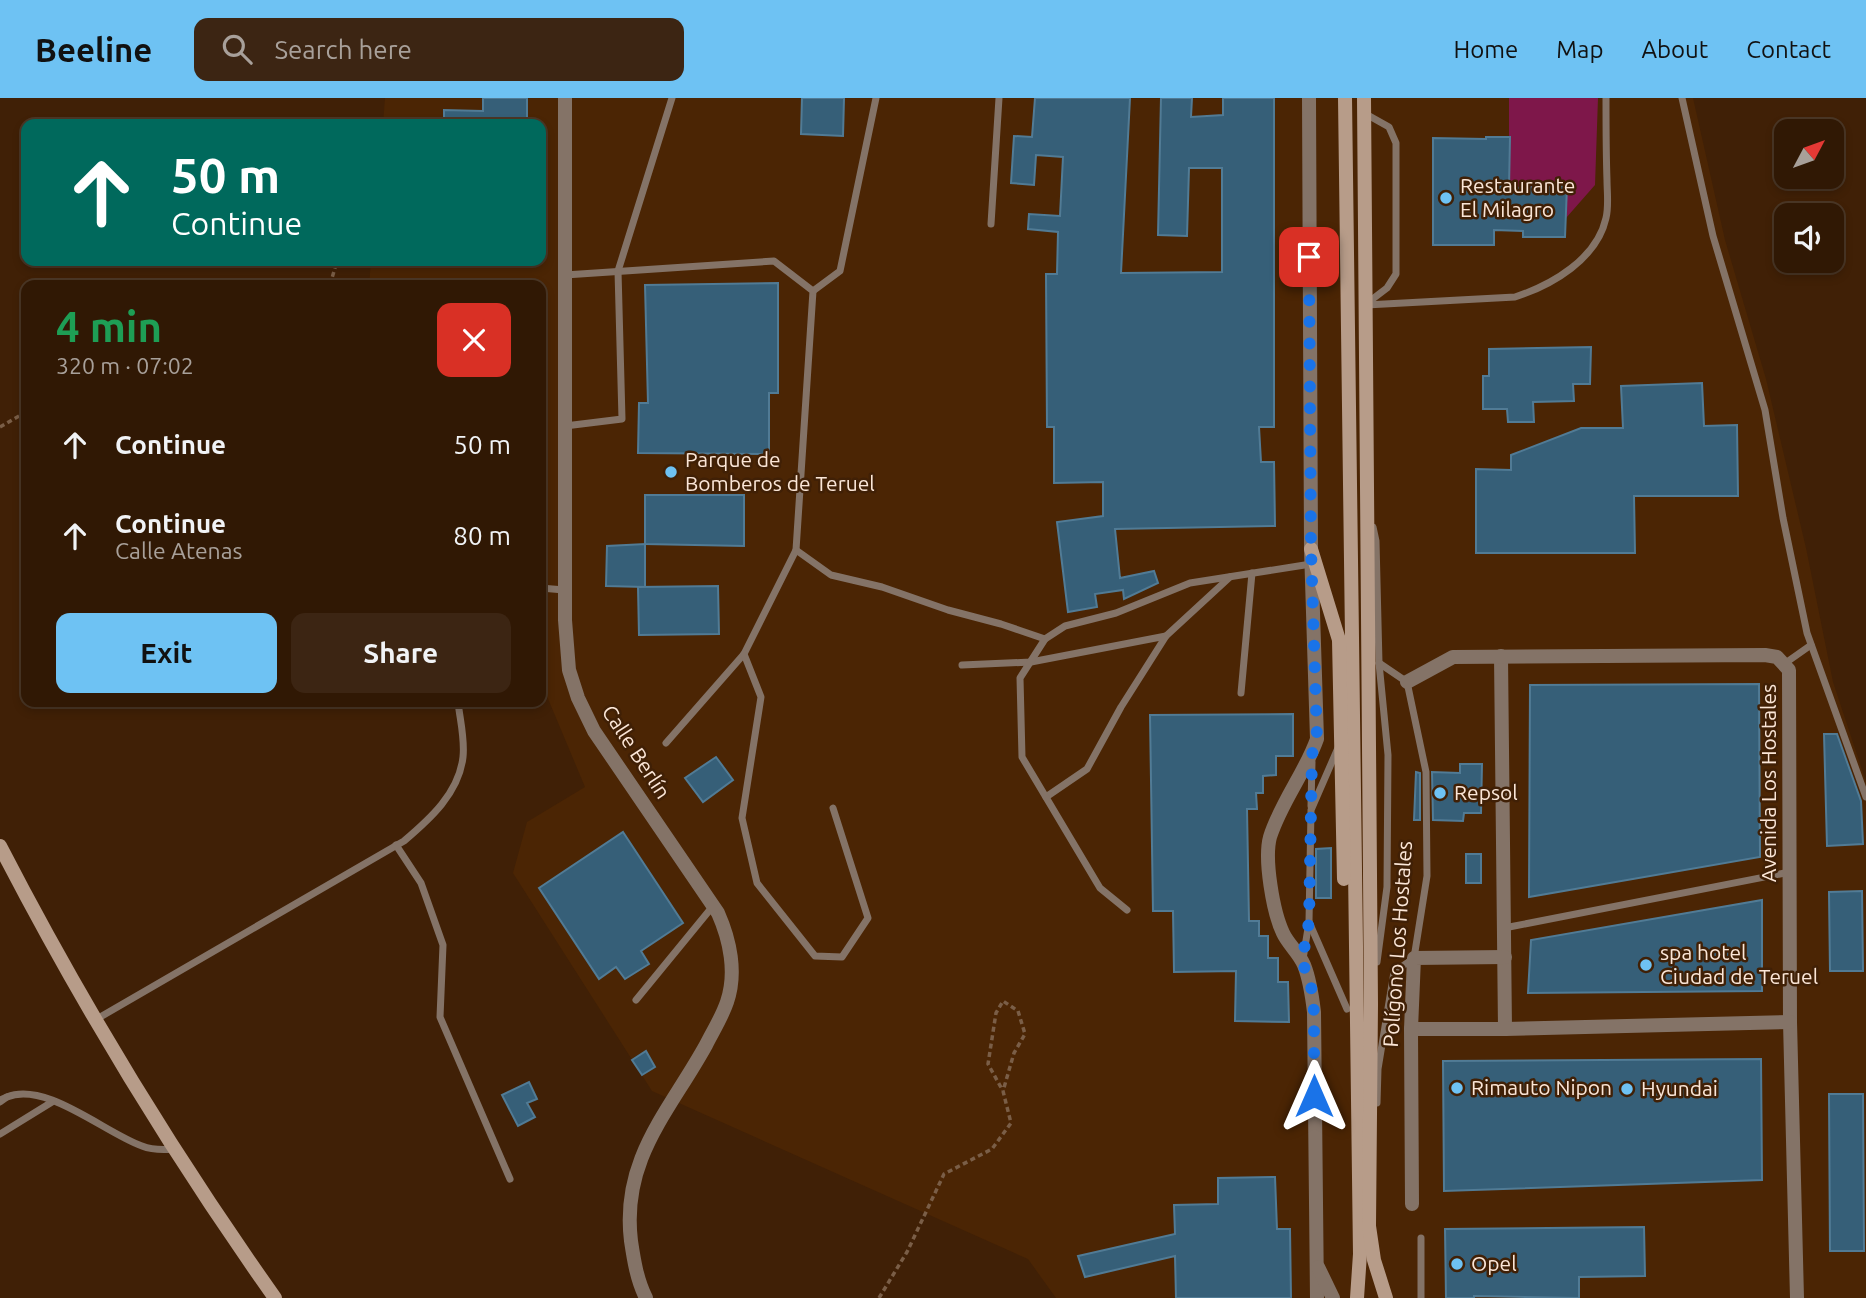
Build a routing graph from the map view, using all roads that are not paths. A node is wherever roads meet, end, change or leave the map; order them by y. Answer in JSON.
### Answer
{"nodes":[{"id":1,"x":565,"y":98,"type":"edge"},
{"id":2,"x":672,"y":98,"type":"edge"},
{"id":3,"x":876,"y":98,"type":"edge"},
{"id":4,"x":999,"y":98,"type":"edge"},
{"id":5,"x":1309,"y":98,"type":"edge"},
{"id":6,"x":1345,"y":98,"type":"edge"},
{"id":7,"x":1606,"y":98,"type":"edge"},
{"id":8,"x":1682,"y":98,"type":"edge"},
{"id":9,"x":1364,"y":105,"type":"edge"},
{"id":10,"x":991,"y":224,"type":"dead end"},
{"id":11,"x":618,"y":271,"type":"junction"},
{"id":12,"x":565,"y":275,"type":"junction"},
{"id":13,"x":813,"y":291,"type":"junction"},
{"id":14,"x":1365,"y":304,"type":"junction"},
{"id":15,"x":565,"y":426,"type":"junction"},
{"id":16,"x":1366,"y":501,"type":"junction"},
{"id":17,"x":796,"y":550,"type":"junction"},
{"id":18,"x":1311,"y":557,"type":"junction"},
{"id":19,"x":1252,"y":573,"type":"junction"},
{"id":20,"x":1230,"y":576,"type":"junction"},
{"id":21,"x":546,"y":589,"type":"edge"},
{"id":22,"x":565,"y":590,"type":"junction"},
{"id":23,"x":1166,"y":636,"type":"junction"},
{"id":24,"x":1045,"y":639,"type":"junction"},
{"id":25,"x":1811,"y":645,"type":"junction"},
{"id":26,"x":744,"y":654,"type":"junction"},
{"id":27,"x":1501,"y":656,"type":"junction"},
{"id":28,"x":1031,"y":662,"type":"junction"},
{"id":29,"x":1380,"y":663,"type":"junction"},
{"id":30,"x":1784,"y":664,"type":"junction"},
{"id":31,"x":962,"y":665,"type":"dead end"},
{"id":32,"x":1407,"y":682,"type":"junction"},
{"id":33,"x":1241,"y":693,"type":"dead end"},
{"id":34,"x":1352,"y":704,"type":"junction"},
{"id":35,"x":458,"y":707,"type":"edge"},
{"id":36,"x":1341,"y":740,"type":"junction"},
{"id":37,"x":666,"y":743,"type":"dead end"},
{"id":38,"x":1312,"y":754,"type":"junction"},
{"id":39,"x":1046,"y":797,"type":"junction"},
{"id":40,"x":1866,"y":797,"type":"edge"},
{"id":41,"x":833,"y":808,"type":"dead end"},
{"id":42,"x":1311,"y":810,"type":"junction"},
{"id":43,"x":396,"y":845,"type":"junction"},
{"id":44,"x":0,"y":846,"type":"edge"},
{"id":45,"x":1791,"y":872,"type":"junction"},
{"id":46,"x":713,"y":906,"type":"junction"},
{"id":47,"x":1127,"y":910,"type":"dead end"},
{"id":48,"x":1309,"y":922,"type":"junction"},
{"id":49,"x":1504,"y":928,"type":"junction"},
{"id":50,"x":1505,"y":957,"type":"junction"},
{"id":51,"x":1414,"y":958,"type":"junction"},
{"id":52,"x":1302,"y":961,"type":"junction"},
{"id":53,"x":636,"y":1000,"type":"dead end"},
{"id":54,"x":1371,"y":1004,"type":"junction"},
{"id":55,"x":1347,"y":1009,"type":"junction"},
{"id":56,"x":95,"y":1020,"type":"junction"},
{"id":57,"x":1790,"y":1022,"type":"junction"},
{"id":58,"x":1410,"y":1029,"type":"junction"},
{"id":59,"x":1506,"y":1029,"type":"junction"},
{"id":60,"x":2,"y":1100,"type":"edge"},
{"id":61,"x":52,"y":1102,"type":"junction"},
{"id":62,"x":1357,"y":1133,"type":"junction"},
{"id":63,"x":0,"y":1134,"type":"edge"},
{"id":64,"x":175,"y":1149,"type":"junction"},
{"id":65,"x":510,"y":1179,"type":"dead end"},
{"id":66,"x":1412,"y":1203,"type":"dead end"},
{"id":67,"x":1369,"y":1226,"type":"junction"},
{"id":68,"x":1422,"y":1238,"type":"dead end"},
{"id":69,"x":1316,"y":1263,"type":"junction"},
{"id":70,"x":275,"y":1298,"type":"edge"},
{"id":71,"x":646,"y":1298,"type":"edge"},
{"id":72,"x":1317,"y":1298,"type":"edge"},
{"id":73,"x":1333,"y":1298,"type":"edge"},
{"id":74,"x":1357,"y":1298,"type":"edge"},
{"id":75,"x":1386,"y":1298,"type":"edge"},
{"id":76,"x":1421,"y":1298,"type":"edge"},
{"id":77,"x":1797,"y":1298,"type":"edge"}],
"edges":[{"from":1,"to":12,"type":"street","name":"Calle Berlín"},
{"from":2,"to":11,"type":"lane"},
{"from":3,"to":13,"type":"lane"},
{"from":4,"to":10,"type":"lane"},
{"from":5,"to":18,"type":"street"},
{"from":6,"to":34,"type":"main road"},
{"from":7,"to":14,"type":"lane"},
{"from":8,"to":25,"type":"lane"},
{"from":9,"to":14,"type":"main road"},
{"from":9,"to":14,"type":"lane"},
{"from":11,"to":12,"type":"lane"},
{"from":11,"to":13,"type":"lane"},
{"from":11,"to":15,"type":"lane"},
{"from":12,"to":15,"type":"street","name":"Calle Berlín"},
{"from":13,"to":17,"type":"lane"},
{"from":14,"to":16,"type":"main road"},
{"from":15,"to":22,"type":"street","name":"Calle Berlín"},
{"from":16,"to":29,"type":"lane"},
{"from":16,"to":54,"type":"main road"},
{"from":17,"to":24,"type":"lane"},
{"from":17,"to":26,"type":"lane"},
{"from":18,"to":19,"type":"lane"},
{"from":18,"to":36,"type":"main road"},
{"from":18,"to":38,"type":"street"},
{"from":19,"to":20,"type":"lane"},
{"from":19,"to":33,"type":"lane"},
{"from":20,"to":23,"type":"lane"},
{"from":20,"to":24,"type":"lane"},
{"from":21,"to":22,"type":"lane"},
{"from":22,"to":46,"type":"street","name":"Calle Berlín"},
{"from":23,"to":28,"type":"lane"},
{"from":23,"to":39,"type":"lane"},
{"from":24,"to":28,"type":"lane"},
{"from":25,"to":30,"type":"lane"},
{"from":25,"to":40,"type":"lane"},
{"from":26,"to":37,"type":"lane"},
{"from":26,"to":41,"type":"lane"},
{"from":27,"to":30,"type":"street","name":"Avenida Los Hostales"},
{"from":27,"to":32,"type":"street","name":"Avenida Los Hostales"},
{"from":27,"to":49,"type":"street"},
{"from":28,"to":31,"type":"lane"},
{"from":28,"to":39,"type":"lane"},
{"from":29,"to":32,"type":"lane"},
{"from":29,"to":54,"type":"lane"},
{"from":30,"to":45,"type":"street","name":"Avenida Los Hostales"},
{"from":32,"to":51,"type":"lane","name":"Polígono Los Hostales"},
{"from":34,"to":36,"type":"lane"},
{"from":34,"to":62,"type":"main road"},
{"from":35,"to":43,"type":"lane"},
{"from":36,"to":42,"type":"lane"},
{"from":36,"to":55,"type":"main road"},
{"from":38,"to":42,"type":"lane"},
{"from":38,"to":52,"type":"street"},
{"from":39,"to":47,"type":"lane"},
{"from":42,"to":48,"type":"lane"},
{"from":43,"to":56,"type":"lane"},
{"from":43,"to":65,"type":"lane"},
{"from":44,"to":56,"type":"main road"},
{"from":45,"to":49,"type":"lane"},
{"from":45,"to":57,"type":"street","name":"Avenida Los Hostales"},
{"from":46,"to":53,"type":"lane"},
{"from":46,"to":71,"type":"street","name":"Calle Berlín"},
{"from":48,"to":52,"type":"lane"},
{"from":48,"to":55,"type":"lane"},
{"from":49,"to":50,"type":"street"},
{"from":50,"to":51,"type":"street"},
{"from":50,"to":59,"type":"street"},
{"from":51,"to":58,"type":"street","name":"Polígono Los Hostales"},
{"from":51,"to":67,"type":"lane"},
{"from":52,"to":69,"type":"street"},
{"from":54,"to":67,"type":"main road"},
{"from":55,"to":62,"type":"main road"},
{"from":56,"to":64,"type":"main road"},
{"from":57,"to":59,"type":"street"},
{"from":57,"to":77,"type":"street","name":"Avenida Los Hostales"},
{"from":58,"to":59,"type":"street"},
{"from":58,"to":66,"type":"street","name":"Polígono Los Hostales"},
{"from":60,"to":61,"type":"lane"},
{"from":61,"to":63,"type":"lane"},
{"from":61,"to":64,"type":"lane"},
{"from":62,"to":74,"type":"main road"},
{"from":64,"to":70,"type":"main road"},
{"from":67,"to":75,"type":"main road"},
{"from":68,"to":76,"type":"lane"},
{"from":69,"to":72,"type":"street"},
{"from":69,"to":73,"type":"street"}]}
